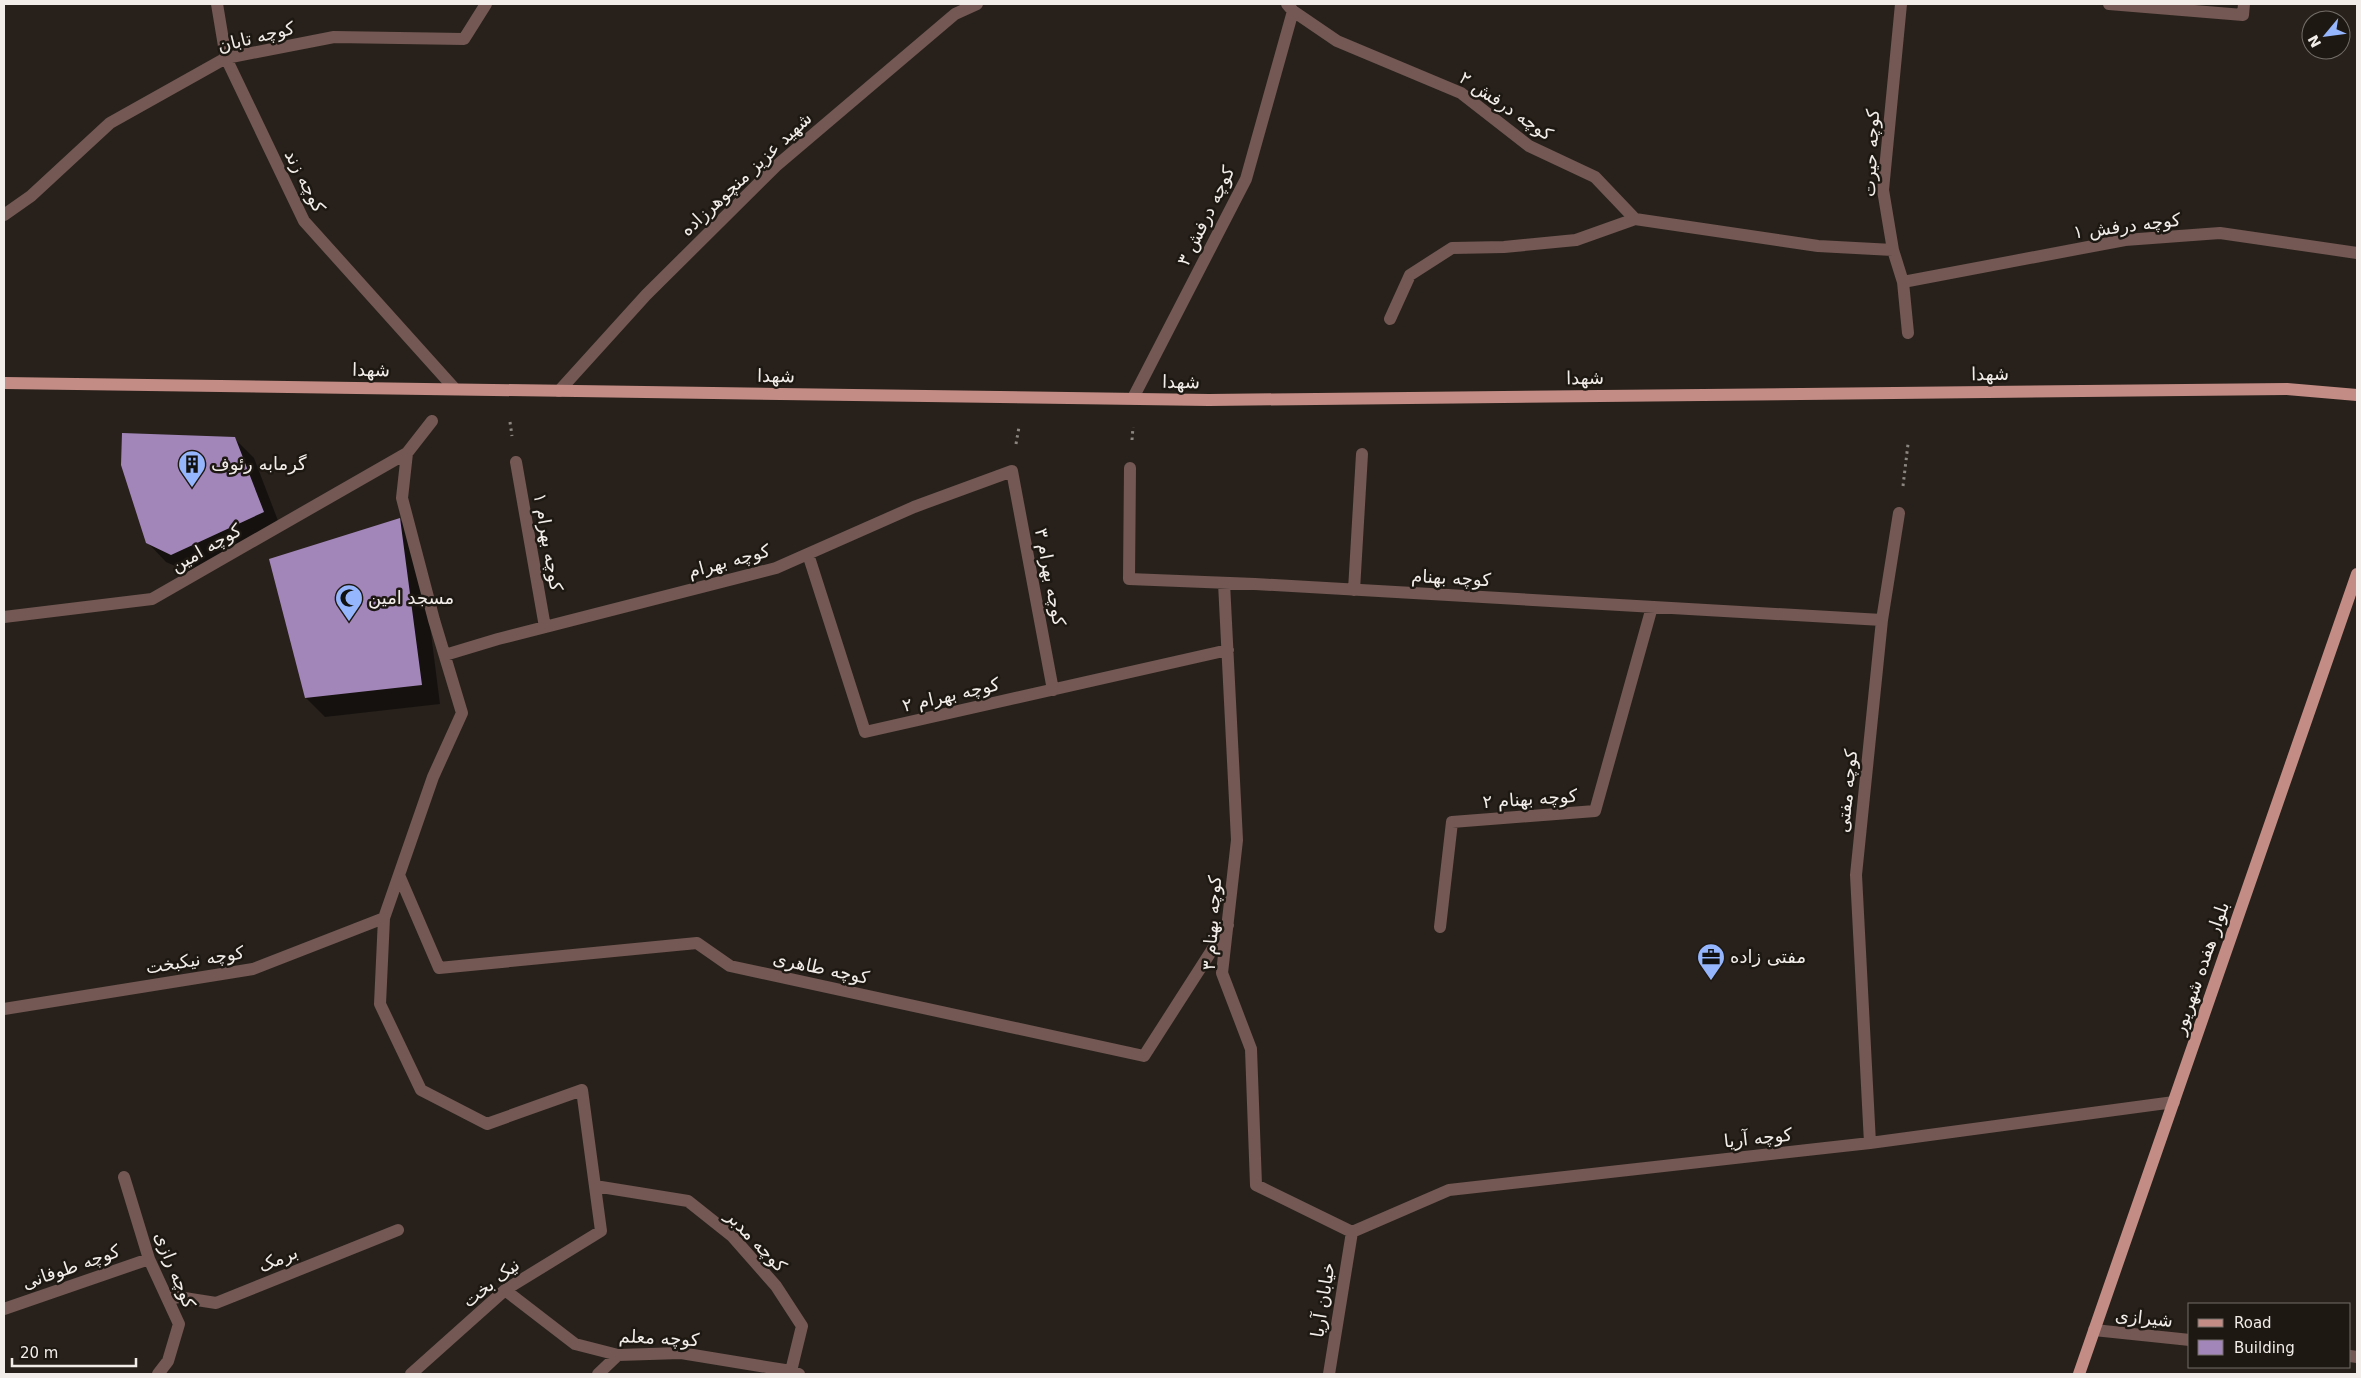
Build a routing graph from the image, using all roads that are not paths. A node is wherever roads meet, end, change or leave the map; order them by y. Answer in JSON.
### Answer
{"nodes":[{"id":1,"x":217,"y":4,"type":"edge"},
{"id":2,"x":486,"y":4,"type":"edge"},
{"id":3,"x":976,"y":4,"type":"edge"},
{"id":4,"x":1901,"y":4,"type":"edge"},
{"id":5,"x":2109,"y":4,"type":"edge"},
{"id":6,"x":2244,"y":4,"type":"edge"},
{"id":7,"x":1290,"y":7,"type":"edge"},
{"id":8,"x":952,"y":9,"type":"edge"},
{"id":9,"x":226,"y":58,"type":"junction"},
{"id":10,"x":4,"y":215,"type":"edge"},
{"id":11,"x":1635,"y":219,"type":"junction"},
{"id":12,"x":1892,"y":250,"type":"junction"},
{"id":13,"x":2357,"y":254,"type":"edge"},
{"id":14,"x":1903,"y":282,"type":"junction"},
{"id":15,"x":1390,"y":319,"type":"dead end"},
{"id":16,"x":1908,"y":333,"type":"dead end"},
{"id":17,"x":4,"y":383,"type":"edge"},
{"id":18,"x":455,"y":389,"type":"junction"},
{"id":19,"x":559,"y":391,"type":"junction"},
{"id":20,"x":2357,"y":395,"type":"edge"},
{"id":21,"x":1133,"y":398,"type":"junction"},
{"id":22,"x":432,"y":421,"type":"dead end"},
{"id":23,"x":407,"y":452,"type":"junction"},
{"id":24,"x":1362,"y":454,"type":"dead end"},
{"id":25,"x":516,"y":462,"type":"dead end"},
{"id":26,"x":1130,"y":468,"type":"dead end"},
{"id":27,"x":1012,"y":471,"type":"joint"},
{"id":28,"x":1899,"y":513,"type":"road end"},
{"id":29,"x":808,"y":554,"type":"junction"},
{"id":30,"x":2357,"y":574,"type":"edge"},
{"id":31,"x":1224,"y":583,"type":"junction"},
{"id":32,"x":1354,"y":590,"type":"junction"},
{"id":33,"x":1652,"y":607,"type":"junction"},
{"id":34,"x":4,"y":617,"type":"edge"},
{"id":35,"x":1882,"y":620,"type":"junction"},
{"id":36,"x":545,"y":627,"type":"junction"},
{"id":37,"x":1228,"y":650,"type":"junction"},
{"id":38,"x":445,"y":655,"type":"junction"},
{"id":39,"x":1054,"y":690,"type":"junction"},
{"id":40,"x":399,"y":875,"type":"junction"},
{"id":41,"x":384,"y":918,"type":"junction"},
{"id":42,"x":1228,"y":925,"type":"junction"},
{"id":43,"x":1440,"y":927,"type":"dead end"},
{"id":44,"x":4,"y":1009,"type":"edge"},
{"id":45,"x":2174,"y":1102,"type":"junction"},
{"id":46,"x":1870,"y":1143,"type":"junction"},
{"id":47,"x":124,"y":1177,"type":"dead end"},
{"id":48,"x":595,"y":1186,"type":"junction"},
{"id":49,"x":398,"y":1230,"type":"dead end"},
{"id":50,"x":1352,"y":1232,"type":"junction"},
{"id":51,"x":149,"y":1259,"type":"junction"},
{"id":52,"x":505,"y":1290,"type":"junction"},
{"id":53,"x":168,"y":1300,"type":"junction"},
{"id":54,"x":4,"y":1309,"type":"edge"},
{"id":55,"x":2094,"y":1330,"type":"junction"},
{"id":56,"x":2188,"y":1340,"type":"edge"},
{"id":57,"x":618,"y":1355,"type":"junction"},
{"id":58,"x":795,"y":1373,"type":"edge"},
{"id":59,"x":158,"y":1374,"type":"edge"},
{"id":60,"x":411,"y":1374,"type":"edge"},
{"id":61,"x":598,"y":1374,"type":"edge"},
{"id":62,"x":1329,"y":1374,"type":"edge"},
{"id":63,"x":2079,"y":1374,"type":"edge"}],
"edges":[{"from":1,"to":9,"type":"street","name":"کوچه زند"},
{"from":2,"to":9,"type":"street","name":"کوچه تابان"},
{"from":3,"to":8,"type":"street","name":"شهید عزیز منچوهرزاده"},
{"from":4,"to":12,"type":"street","name":"کوچه حیرت"},
{"from":5,"to":6,"type":"street"},
{"from":7,"to":11,"type":"street","name":"کوچه درفش ۲"},
{"from":7,"to":21,"type":"street","name":"کوچه درفش ۳"},
{"from":8,"to":19,"type":"street","name":"شهید عزیز منچوهرزاده"},
{"from":9,"to":10,"type":"street","name":"کوچه تابان"},
{"from":9,"to":18,"type":"street","name":"کوچه زند"},
{"from":11,"to":12,"type":"street"},
{"from":11,"to":15,"type":"street"},
{"from":12,"to":14,"type":"street","name":"کوچه حیرت"},
{"from":13,"to":14,"type":"street","name":"کوچه درفش ۱"},
{"from":14,"to":16,"type":"street","name":"کوچه حیرت"},
{"from":17,"to":18,"type":"main road","name":"شهدا"},
{"from":18,"to":19,"type":"main road","name":"شهدا"},
{"from":19,"to":21,"type":"main road","name":"شهدا"},
{"from":20,"to":21,"type":"main road","name":"شهدا"},
{"from":22,"to":23,"type":"street"},
{"from":23,"to":34,"type":"street","name":"کوچه امین"},
{"from":23,"to":38,"type":"street"},
{"from":24,"to":32,"type":"street"},
{"from":25,"to":36,"type":"street","name":"کوچه بهرام ۱"},
{"from":26,"to":31,"type":"street","name":"کوچه بهنام"},
{"from":27,"to":29,"type":"street","name":"کوچه بهرام"},
{"from":27,"to":39,"type":"street","name":"کوچه بهرام ۳"},
{"from":28,"to":35,"type":"street","name":"کوچه مفتی"},
{"from":29,"to":36,"type":"street","name":"کوچه بهرام"},
{"from":29,"to":39,"type":"street","name":"کوچه بهرام ۲"},
{"from":30,"to":45,"type":"main road","name":"بلوار هفده شهریور"},
{"from":31,"to":32,"type":"street","name":"کوچه بهنام"},
{"from":31,"to":37,"type":"street","name":"کوچه بهنام ۳"},
{"from":32,"to":33,"type":"street","name":"کوچه بهنام"},
{"from":33,"to":35,"type":"street","name":"کوچه بهنام"},
{"from":33,"to":43,"type":"street","name":"کوچه بهنام ۲"},
{"from":35,"to":46,"type":"street","name":"کوچه مفتی"},
{"from":36,"to":38,"type":"street","name":"کوچه بهرام"},
{"from":37,"to":39,"type":"street","name":"کوچه بهرام ۲"},
{"from":37,"to":42,"type":"street","name":"کوچه بهنام ۳"},
{"from":38,"to":40,"type":"street"},
{"from":40,"to":41,"type":"street"},
{"from":40,"to":42,"type":"street","name":"کوچه طاهری"},
{"from":41,"to":44,"type":"street","name":"کوچه نیکبخت"},
{"from":41,"to":48,"type":"street"},
{"from":42,"to":50,"type":"street","name":"کوچه بهنام ۳"},
{"from":45,"to":46,"type":"street","name":"کوچه آریا"},
{"from":45,"to":55,"type":"main road","name":"بلوار هفده شهریور"},
{"from":46,"to":50,"type":"street","name":"کوچه آریا"},
{"from":47,"to":51,"type":"street","name":"کوچه رازی"},
{"from":48,"to":52,"type":"street","name":"نیک بخت"},
{"from":48,"to":58,"type":"street","name":"کوچه مدبر"},
{"from":49,"to":53,"type":"street","name":"برمک"},
{"from":50,"to":62,"type":"street","name":"خیابان آریا"},
{"from":51,"to":53,"type":"street","name":"کوچه رازی"},
{"from":51,"to":54,"type":"street","name":"کوچه طوفانی"},
{"from":52,"to":57,"type":"street","name":"کوچه معلم"},
{"from":52,"to":60,"type":"street","name":"نیک بخت"},
{"from":53,"to":59,"type":"street","name":"کوچه رازی"},
{"from":55,"to":56,"type":"street","name":"شیرازی"},
{"from":55,"to":63,"type":"main road","name":"بلوار هفده شهریور"},
{"from":57,"to":58,"type":"street","name":"کوچه معلم"},
{"from":57,"to":61,"type":"street"}]}
